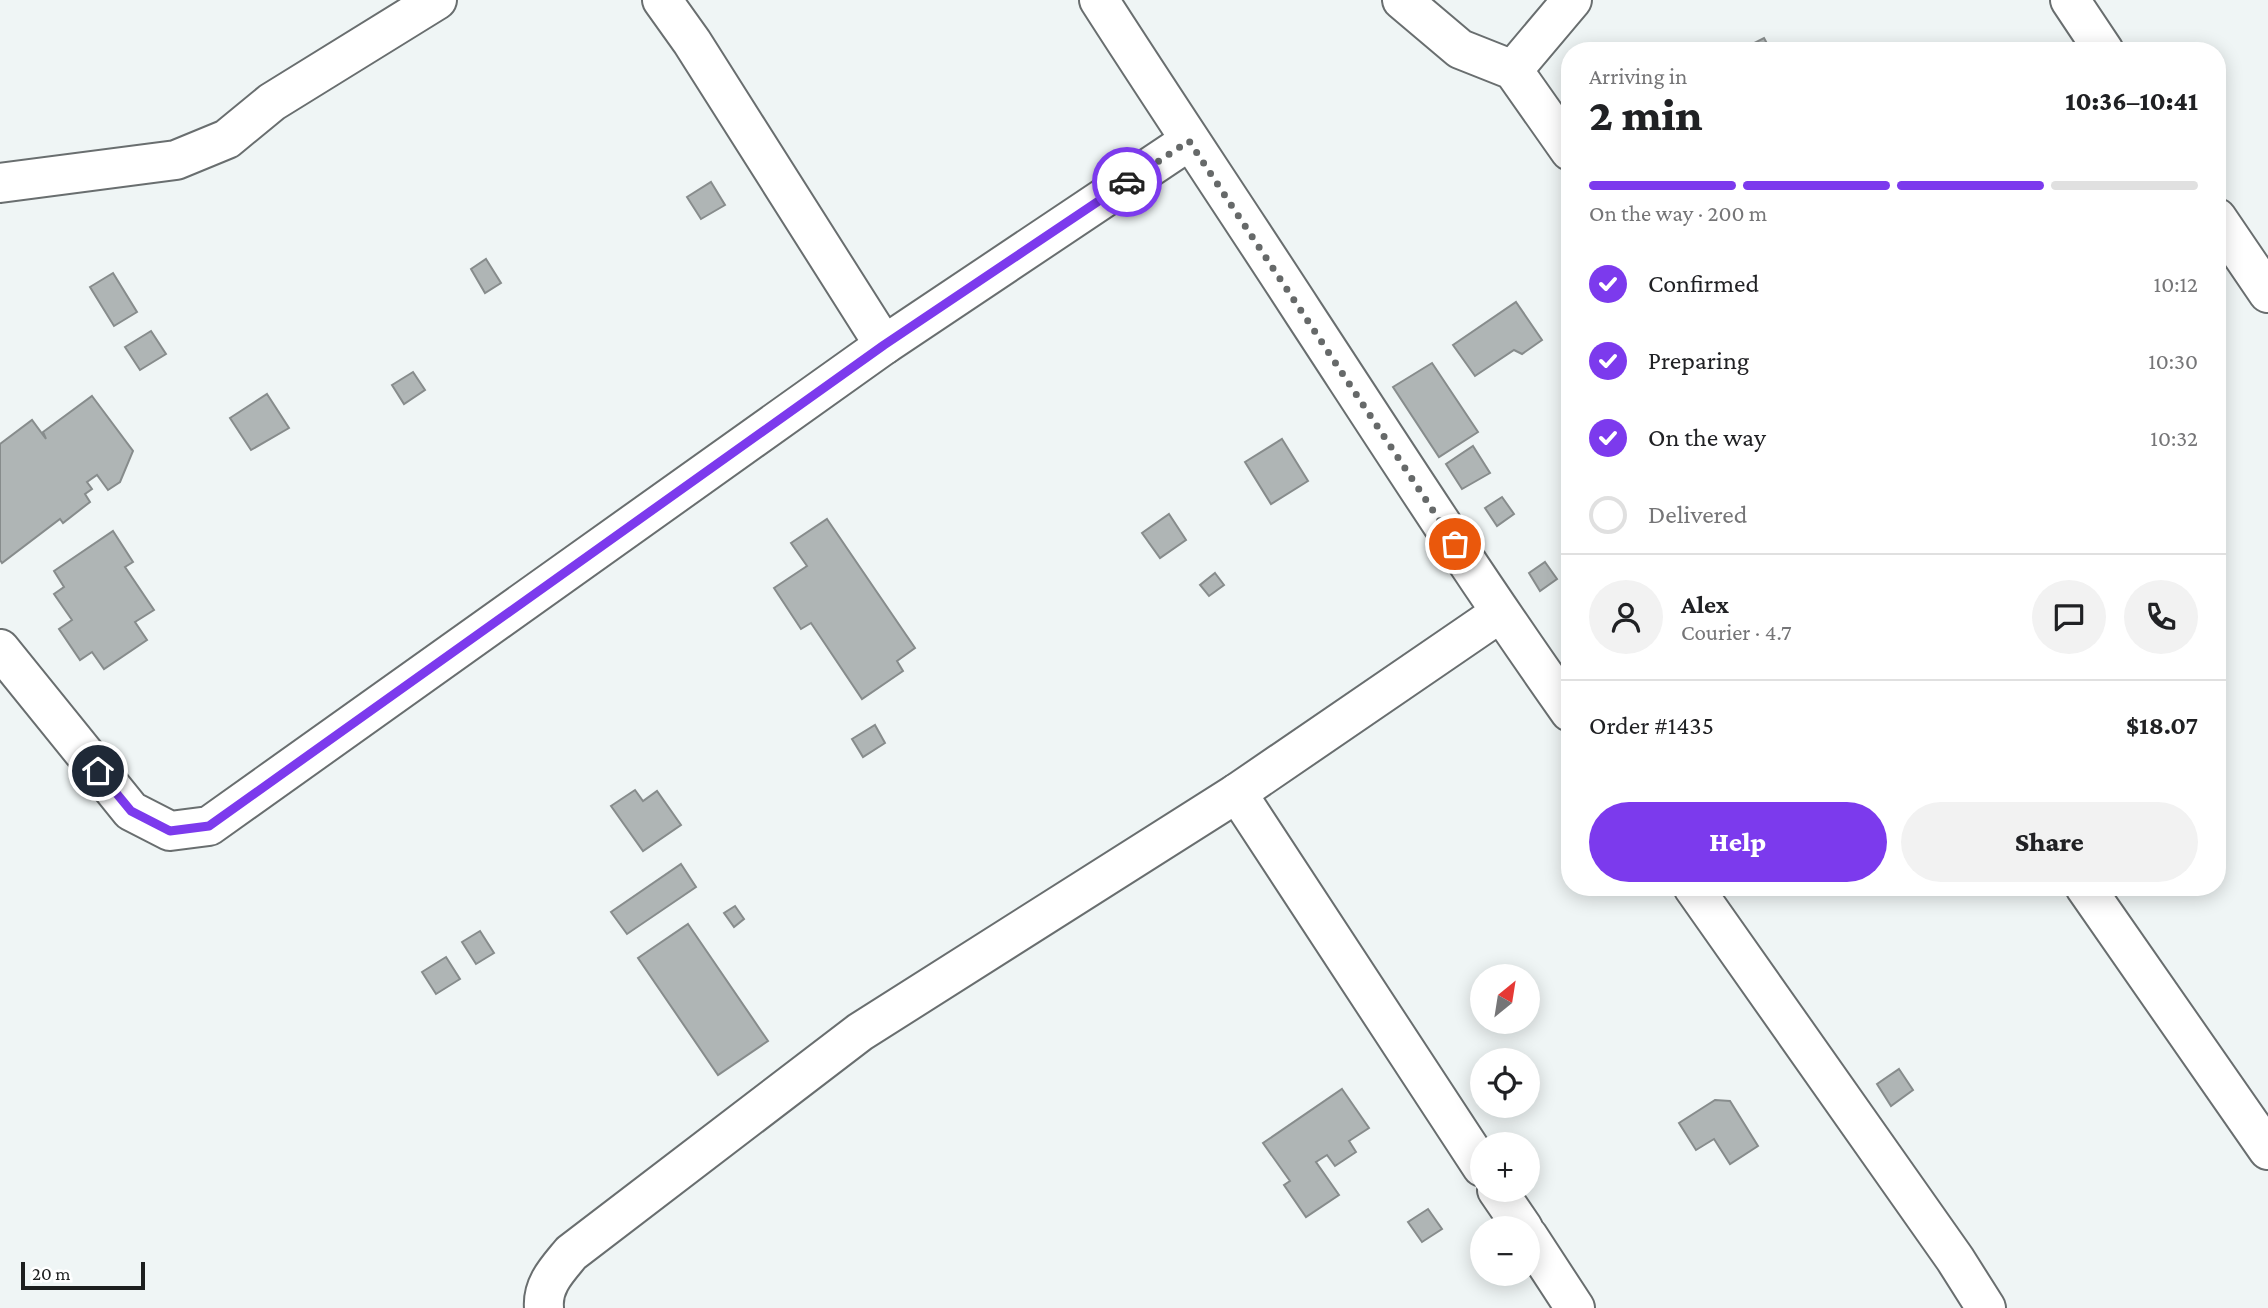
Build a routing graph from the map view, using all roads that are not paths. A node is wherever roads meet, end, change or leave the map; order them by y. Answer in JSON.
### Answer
{"nodes":[{"id":1,"x":437,"y":0,"type":"edge"},
{"id":2,"x":662,"y":0,"type":"edge"},
{"id":3,"x":1099,"y":0,"type":"edge"},
{"id":4,"x":1402,"y":0,"type":"edge"},
{"id":5,"x":1572,"y":0,"type":"edge"},
{"id":6,"x":2070,"y":0,"type":"edge"},
{"id":7,"x":2098,"y":42,"type":"edge"},
{"id":8,"x":1513,"y":70,"type":"junction"},
{"id":9,"x":1561,"y":137,"type":"edge"},
{"id":10,"x":1189,"y":141,"type":"junction"},
{"id":11,"x":0,"y":183,"type":"edge"},
{"id":12,"x":2226,"y":231,"type":"edge"},
{"id":13,"x":2268,"y":293,"type":"edge"},
{"id":14,"x":884,"y":345,"type":"junction"},
{"id":15,"x":1500,"y":613,"type":"junction"},
{"id":16,"x":0,"y":649,"type":"edge"},
{"id":17,"x":1561,"y":699,"type":"edge"},
{"id":18,"x":1237,"y":793,"type":"junction"},
{"id":19,"x":1699,"y":896,"type":"edge"},
{"id":20,"x":2091,"y":896,"type":"edge"},
{"id":21,"x":2263,"y":1134,"type":"edge"},
{"id":22,"x":1470,"y":1149,"type":"edge"},
{"id":23,"x":1540,"y":1257,"type":"edge"},
{"id":24,"x":1567,"y":1305,"type":"edge"},
{"id":25,"x":544,"y":1308,"type":"edge"},
{"id":26,"x":1986,"y":1308,"type":"edge"}],
"edges":[{"from":1,"to":11,"type":"street"},
{"from":2,"to":14,"type":"street"},
{"from":3,"to":10,"type":"street"},
{"from":4,"to":8,"type":"street"},
{"from":5,"to":8,"type":"street"},
{"from":6,"to":7,"type":"street"},
{"from":8,"to":9,"type":"street"},
{"from":10,"to":14,"type":"street"},
{"from":10,"to":15,"type":"street"},
{"from":12,"to":13,"type":"street"},
{"from":14,"to":16,"type":"street"},
{"from":15,"to":17,"type":"street"},
{"from":15,"to":18,"type":"street"},
{"from":18,"to":22,"type":"street"},
{"from":18,"to":25,"type":"street"},
{"from":19,"to":26,"type":"street"},
{"from":20,"to":21,"type":"street"},
{"from":23,"to":24,"type":"street"}]}
